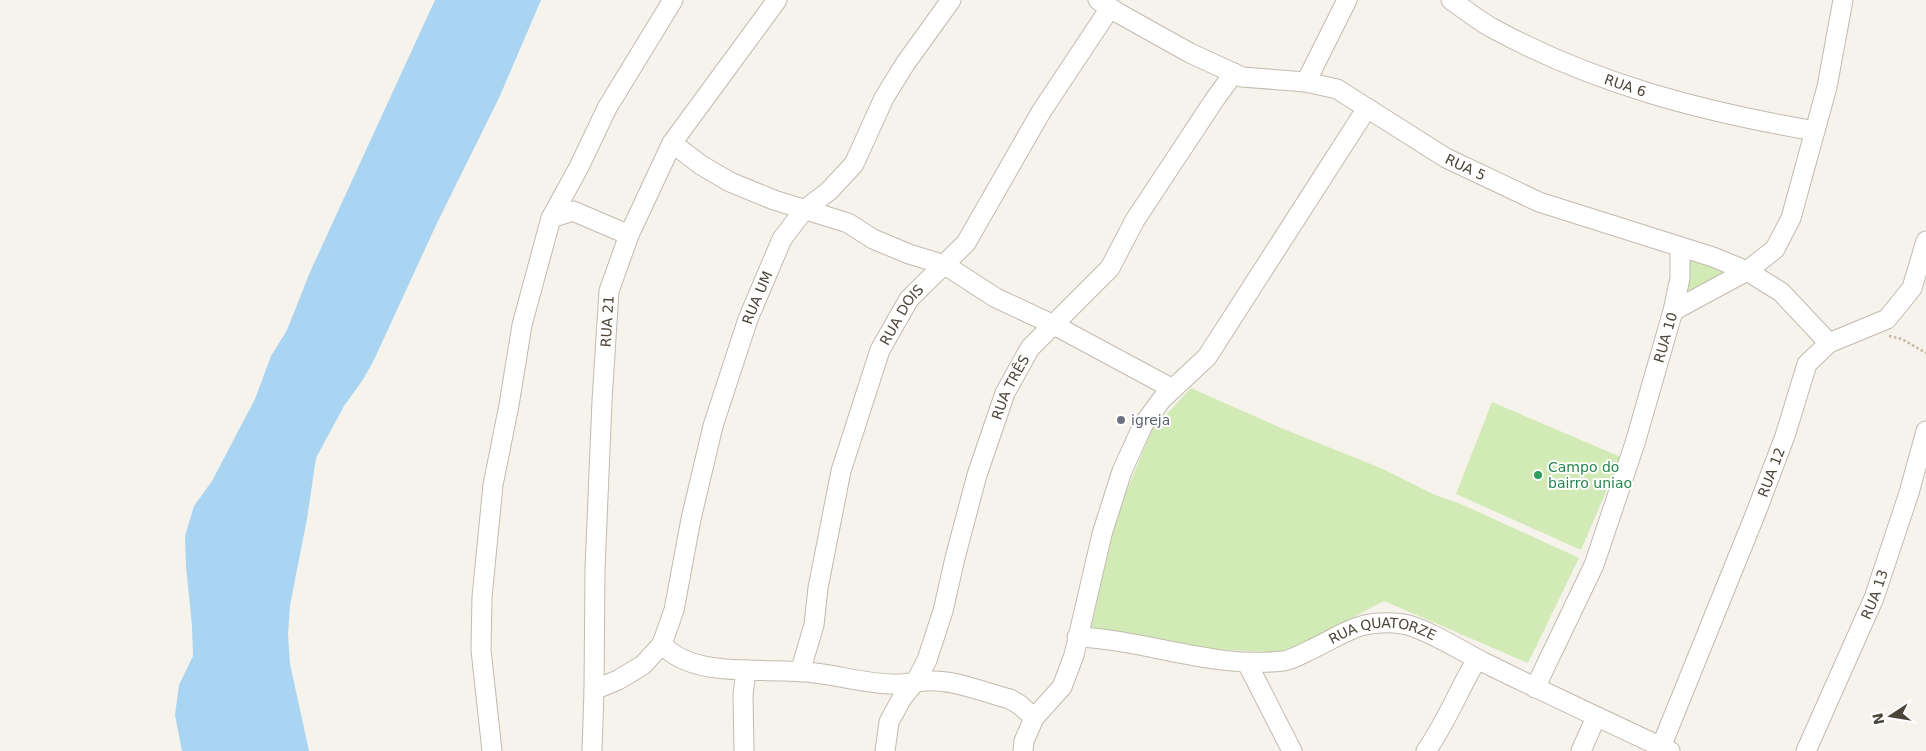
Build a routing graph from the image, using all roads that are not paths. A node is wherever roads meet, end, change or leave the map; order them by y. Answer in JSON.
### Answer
{"nodes":[{"id":1,"x":673,"y":0,"type":"edge"},
{"id":2,"x":777,"y":0,"type":"edge"},
{"id":3,"x":951,"y":0,"type":"edge"},
{"id":4,"x":1347,"y":0,"type":"edge"},
{"id":5,"x":1452,"y":0,"type":"edge"},
{"id":6,"x":1843,"y":0,"type":"edge"},
{"id":7,"x":1104,"y":4,"type":"edge"},
{"id":8,"x":1234,"y":73,"type":"junction"},
{"id":9,"x":1306,"y":82,"type":"junction"},
{"id":10,"x":1367,"y":108,"type":"junction"},
{"id":11,"x":1815,"y":131,"type":"junction"},
{"id":12,"x":672,"y":143,"type":"junction"},
{"id":13,"x":804,"y":210,"type":"junction"},
{"id":14,"x":551,"y":218,"type":"junction"},
{"id":15,"x":629,"y":235,"type":"junction"},
{"id":16,"x":1926,"y":241,"type":"edge"},
{"id":17,"x":1680,"y":247,"type":"junction"},
{"id":18,"x":945,"y":265,"type":"junction"},
{"id":19,"x":1747,"y":271,"type":"junction"},
{"id":20,"x":1673,"y":311,"type":"junction"},
{"id":21,"x":1054,"y":325,"type":"junction"},
{"id":22,"x":1829,"y":342,"type":"junction"},
{"id":23,"x":1173,"y":389,"type":"junction"},
{"id":24,"x":1926,"y":431,"type":"edge"},
{"id":25,"x":1078,"y":637,"type":"junction"},
{"id":26,"x":662,"y":644,"type":"junction"},
{"id":27,"x":1477,"y":659,"type":"junction"},
{"id":28,"x":1247,"y":663,"type":"junction"},
{"id":29,"x":746,"y":670,"type":"junction"},
{"id":30,"x":800,"y":672,"type":"junction"},
{"id":31,"x":916,"y":681,"type":"junction"},
{"id":32,"x":1535,"y":688,"type":"junction"},
{"id":33,"x":594,"y":690,"type":"junction"},
{"id":34,"x":1596,"y":717,"type":"junction"},
{"id":35,"x":1034,"y":718,"type":"junction"},
{"id":36,"x":1665,"y":749,"type":"edge"},
{"id":37,"x":492,"y":751,"type":"edge"},
{"id":38,"x":592,"y":751,"type":"edge"},
{"id":39,"x":744,"y":751,"type":"edge"},
{"id":40,"x":885,"y":751,"type":"edge"},
{"id":41,"x":1023,"y":751,"type":"edge"},
{"id":42,"x":1292,"y":751,"type":"edge"},
{"id":43,"x":1426,"y":751,"type":"edge"},
{"id":44,"x":1581,"y":751,"type":"edge"},
{"id":45,"x":1806,"y":751,"type":"edge"}],
"edges":[{"from":1,"to":14,"type":"street"},
{"from":2,"to":12,"type":"street","name":"RUA 21"},
{"from":3,"to":13,"type":"street","name":"RUA UM"},
{"from":4,"to":9,"type":"street"},
{"from":5,"to":11,"type":"street","name":"RUA 6"},
{"from":6,"to":11,"type":"street","name":"RUA 10"},
{"from":7,"to":8,"type":"street","name":"RUA 5"},
{"from":7,"to":18,"type":"street","name":"RUA DOIS"},
{"from":8,"to":9,"type":"street","name":"RUA 5"},
{"from":8,"to":21,"type":"street","name":"RUA TRÊS"},
{"from":9,"to":10,"type":"street","name":"RUA 5"},
{"from":10,"to":17,"type":"street","name":"RUA 5"},
{"from":10,"to":23,"type":"street"},
{"from":11,"to":19,"type":"street","name":"RUA 10"},
{"from":12,"to":13,"type":"street"},
{"from":12,"to":15,"type":"street","name":"RUA 21"},
{"from":13,"to":18,"type":"street"},
{"from":13,"to":26,"type":"street","name":"RUA UM"},
{"from":14,"to":15,"type":"street"},
{"from":14,"to":37,"type":"street"},
{"from":15,"to":33,"type":"street","name":"RUA 21"},
{"from":16,"to":22,"type":"street","name":"RUA 12"},
{"from":17,"to":19,"type":"street","name":"RUA 5"},
{"from":17,"to":20,"type":"street"},
{"from":18,"to":21,"type":"street"},
{"from":18,"to":30,"type":"street","name":"RUA DOIS"},
{"from":19,"to":20,"type":"street","name":"RUA 10"},
{"from":19,"to":22,"type":"street","name":"RUA 5"},
{"from":20,"to":32,"type":"street","name":"RUA 10"},
{"from":21,"to":23,"type":"street"},
{"from":21,"to":31,"type":"street","name":"RUA TRÊS"},
{"from":22,"to":36,"type":"street","name":"RUA 12"},
{"from":23,"to":25,"type":"street"},
{"from":24,"to":45,"type":"street","name":"RUA 13"},
{"from":25,"to":28,"type":"street","name":"RUA QUATORZE"},
{"from":25,"to":35,"type":"street"},
{"from":26,"to":29,"type":"street"},
{"from":26,"to":33,"type":"street"},
{"from":27,"to":28,"type":"street","name":"RUA QUATORZE"},
{"from":27,"to":32,"type":"street","name":"RUA QUATORZE"},
{"from":27,"to":43,"type":"street"},
{"from":28,"to":42,"type":"street"},
{"from":29,"to":30,"type":"street"},
{"from":29,"to":39,"type":"street"},
{"from":30,"to":31,"type":"street"},
{"from":31,"to":35,"type":"street"},
{"from":31,"to":40,"type":"street","name":"RUA TRÊS"},
{"from":32,"to":34,"type":"street","name":"RUA QUATORZE"},
{"from":33,"to":38,"type":"street","name":"RUA 21"},
{"from":34,"to":36,"type":"street","name":"RUA QUATORZE"},
{"from":34,"to":44,"type":"street"},
{"from":35,"to":41,"type":"street"}]}
